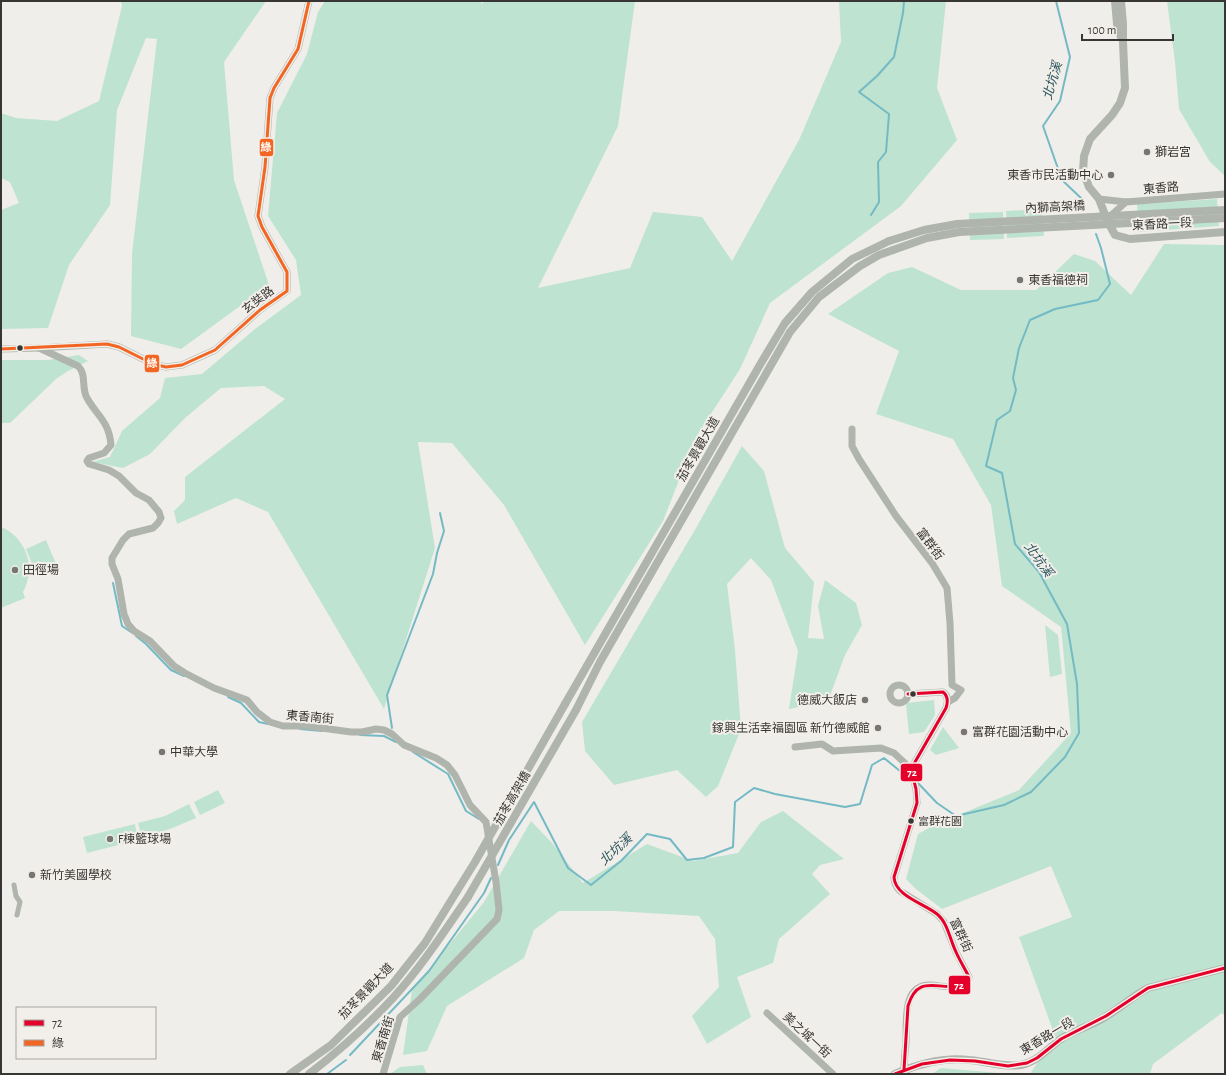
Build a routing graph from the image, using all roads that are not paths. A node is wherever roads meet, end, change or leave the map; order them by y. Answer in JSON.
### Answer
{"nodes":[{"id":1,"x":309,"y":1,"type":"edge"},
{"id":2,"x":1115,"y":1,"type":"edge"},
{"id":3,"x":1121,"y":1,"type":"edge"},
{"id":4,"x":1123,"y":42,"type":"junction"},
{"id":5,"x":1225,"y":194,"type":"edge"},
{"id":6,"x":1099,"y":199,"type":"junction"},
{"id":7,"x":1126,"y":202,"type":"junction"},
{"id":8,"x":1225,"y":210,"type":"edge"},
{"id":9,"x":1225,"y":218,"type":"edge"},
{"id":10,"x":1107,"y":220,"type":"junction"},
{"id":11,"x":1225,"y":232,"type":"edge"},
{"id":12,"x":889,"y":241,"type":"joint"},
{"id":13,"x":892,"y":250,"type":"joint"},
{"id":14,"x":39,"y":348,"type":"junction"},
{"id":15,"x":1,"y":349,"type":"edge"},
{"id":16,"x":852,"y":429,"type":"dead end"},
{"id":17,"x":952,"y":685,"type":"junction"},
{"id":18,"x":908,"y":694,"type":"dead end"},
{"id":19,"x":946,"y":694,"type":"junction"},
{"id":20,"x":948,"y":702,"type":"junction"},
{"id":21,"x":565,"y":704,"type":"joint"},
{"id":22,"x":576,"y":710,"type":"joint"},
{"id":23,"x":796,"y":747,"type":"dead end"},
{"id":24,"x":911,"y":769,"type":"junction"},
{"id":25,"x":14,"y":885,"type":"dead end"},
{"id":26,"x":457,"y":891,"type":"joint"},
{"id":27,"x":468,"y":897,"type":"joint"},
{"id":28,"x":16,"y":915,"type":"dead end"},
{"id":29,"x":1225,"y":968,"type":"edge"},
{"id":30,"x":767,"y":1013,"type":"dead end"},
{"id":31,"x":904,"y":1070,"type":"junction"},
{"id":32,"x":290,"y":1074,"type":"edge"},
{"id":33,"x":309,"y":1074,"type":"edge"},
{"id":34,"x":383,"y":1074,"type":"edge"},
{"id":35,"x":833,"y":1074,"type":"edge"},
{"id":36,"x":895,"y":1074,"type":"edge"}],
"edges":[{"from":1,"to":14,"type":"street","name":"玄奘路"},
{"from":2,"to":4,"type":"street"},
{"from":3,"to":4,"type":"street"},
{"from":4,"to":6,"type":"street","name":"東香路一段"},
{"from":5,"to":7,"type":"street","name":"東香路"},
{"from":6,"to":7,"type":"street","name":"東香路"},
{"from":6,"to":10,"type":"street","name":"東香路一段"},
{"from":7,"to":10,"type":"street"},
{"from":8,"to":12,"type":"street","name":"內獅高架橋","bridge":true},
{"from":9,"to":13,"type":"street","name":"內獅高架橋","bridge":true},
{"from":10,"to":11,"type":"street","name":"東香路一段"},
{"from":12,"to":21,"type":"street","name":"茄苳景觀大道"},
{"from":13,"to":22,"type":"street","name":"茄苳景觀大道"},
{"from":14,"to":15,"type":"street","name":"玄奘路"},
{"from":14,"to":34,"type":"street","name":"東香南街"},
{"from":16,"to":17,"type":"street","name":"富群街"},
{"from":17,"to":19,"type":"street"},
{"from":17,"to":20,"type":"street"},
{"from":18,"to":19,"type":"street"},
{"from":19,"to":20,"type":"street"},
{"from":20,"to":24,"type":"street"},
{"from":21,"to":26,"type":"street","name":"茄苳高架橋","bridge":true},
{"from":22,"to":27,"type":"street","name":"茄苳高架橋","bridge":true},
{"from":23,"to":24,"type":"street"},
{"from":24,"to":31,"type":"street","name":"富群街"},
{"from":25,"to":28,"type":"street"},
{"from":26,"to":32,"type":"street","name":"茄苳景觀大道"},
{"from":27,"to":33,"type":"street","name":"茄苳景觀大道"},
{"from":29,"to":31,"type":"street","name":"東香路一段"},
{"from":30,"to":35,"type":"street","name":"美之城一街"},
{"from":31,"to":36,"type":"street","name":"東香路一段"}]}
